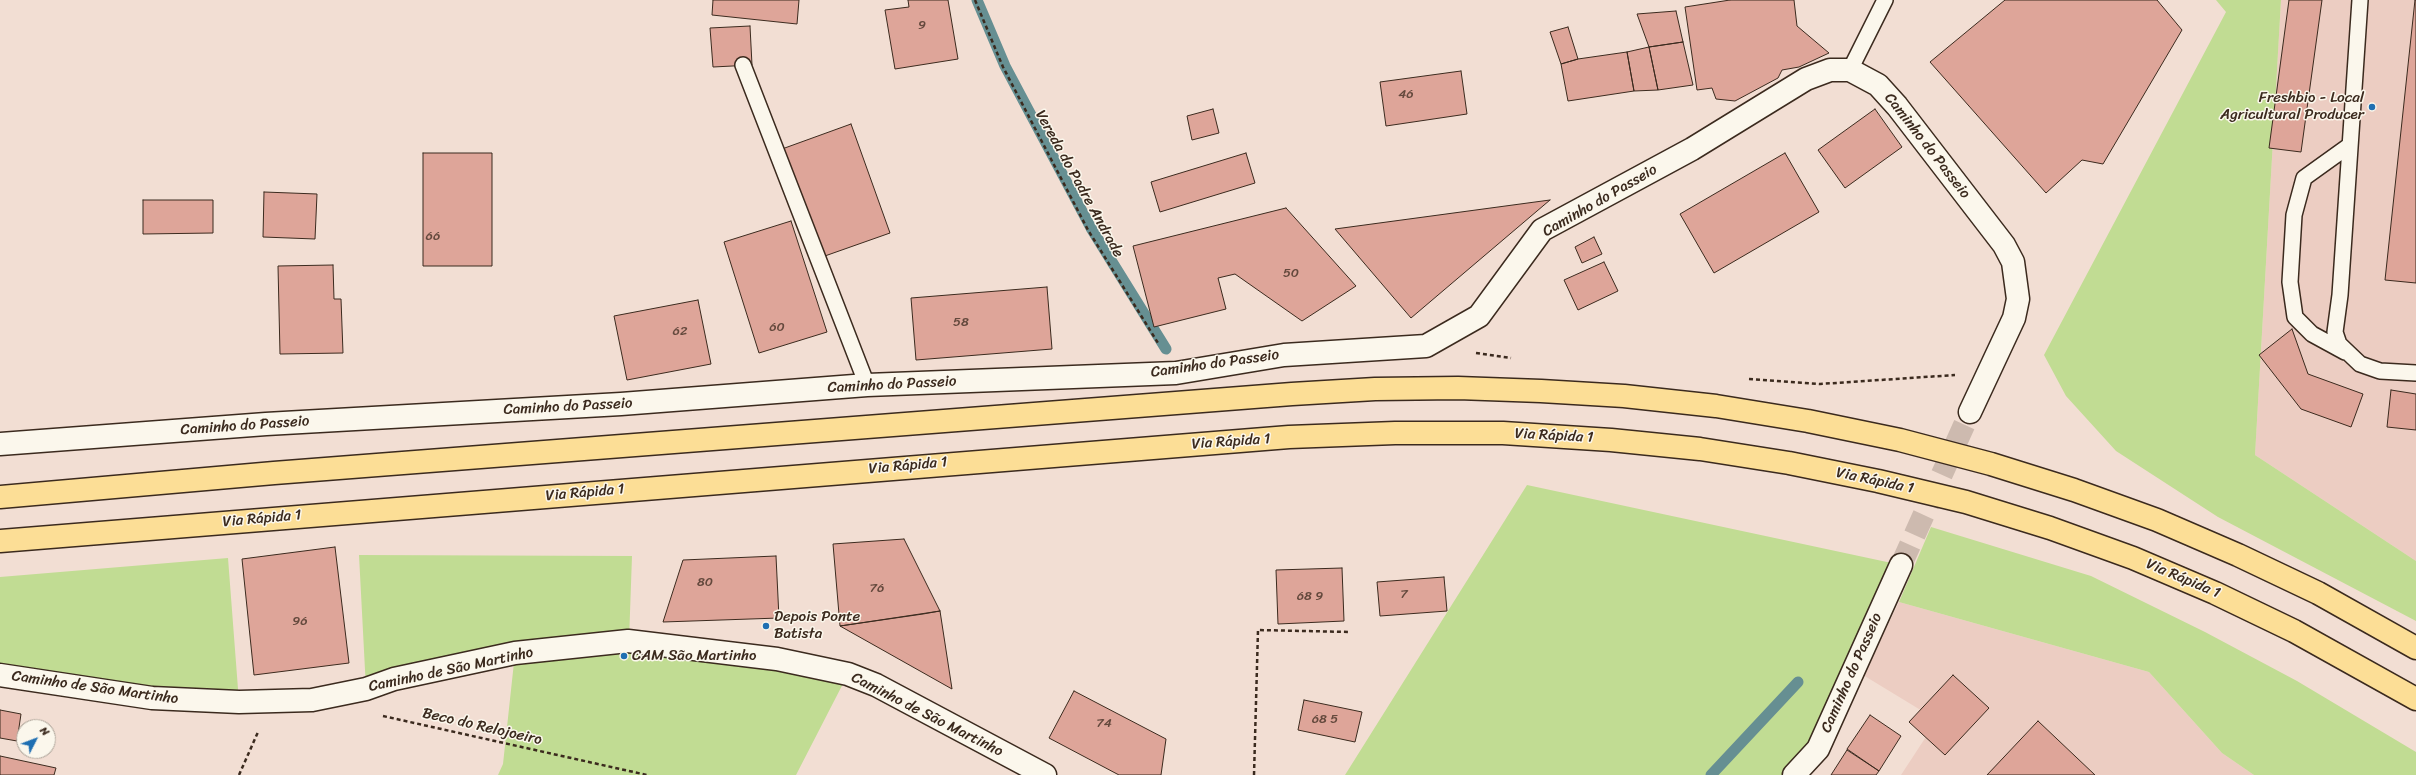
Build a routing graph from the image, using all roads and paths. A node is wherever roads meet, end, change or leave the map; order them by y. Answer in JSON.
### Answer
{"nodes":[{"id":1,"x":975,"y":0,"type":"edge"},
{"id":2,"x":1885,"y":0,"type":"edge"},
{"id":3,"x":2360,"y":0,"type":"edge"},
{"id":4,"x":743,"y":65,"type":"dead end"},
{"id":5,"x":1850,"y":70,"type":"junction"},
{"id":6,"x":2350,"y":145,"type":"junction"},
{"id":7,"x":1474,"y":353,"type":"dead end"},
{"id":8,"x":2346,"y":353,"type":"junction"},
{"id":9,"x":1513,"y":358,"type":"dead end"},
{"id":10,"x":1176,"y":373,"type":"junction"},
{"id":11,"x":1990,"y":373,"type":"junction"},
{"id":12,"x":2416,"y":373,"type":"edge"},
{"id":13,"x":1741,"y":378,"type":"dead end"},
{"id":14,"x":867,"y":385,"type":"junction"},
{"id":15,"x":1970,"y":412,"type":"tunnel mouth"},
{"id":16,"x":0,"y":444,"type":"edge"},
{"id":17,"x":0,"y":497,"type":"edge"},
{"id":18,"x":0,"y":540,"type":"edge"},
{"id":19,"x":1901,"y":565,"type":"tunnel mouth"},
{"id":20,"x":1350,"y":632,"type":"dead end"},
{"id":21,"x":2416,"y":648,"type":"edge"},
{"id":22,"x":0,"y":675,"type":"edge"},
{"id":23,"x":2416,"y":699,"type":"edge"},
{"id":24,"x":272,"y":701,"type":"junction"},
{"id":25,"x":375,"y":714,"type":"dead end"},
{"id":26,"x":239,"y":775,"type":"edge"},
{"id":27,"x":647,"y":775,"type":"edge"},
{"id":28,"x":1045,"y":775,"type":"edge"},
{"id":29,"x":1254,"y":775,"type":"edge"},
{"id":30,"x":1794,"y":775,"type":"edge"}],
"edges":[{"from":1,"to":10,"type":"path","name":"Vereda do Padre Andrade"},
{"from":2,"to":5,"type":"lane"},
{"from":3,"to":6,"type":"lane"},
{"from":4,"to":14,"type":"lane"},
{"from":5,"to":10,"type":"street","name":"Caminho do Passeio"},
{"from":5,"to":11,"type":"street","name":"Caminho do Passeio"},
{"from":6,"to":8,"type":"lane"},
{"from":6,"to":8,"type":"lane"},
{"from":7,"to":9,"type":"path"},
{"from":8,"to":12,"type":"lane"},
{"from":10,"to":14,"type":"street","name":"Caminho do Passeio"},
{"from":11,"to":13,"type":"path"},
{"from":11,"to":15,"type":"street","name":"Caminho do Passeio"},
{"from":14,"to":16,"type":"street","name":"Caminho do Passeio"},
{"from":17,"to":21,"type":"highway"},
{"from":18,"to":23,"type":"highway","name":"Via Rápida 1"},
{"from":19,"to":30,"type":"street","name":"Caminho do Passeio"},
{"from":20,"to":29,"type":"path"},
{"from":22,"to":24,"type":"street","name":"Caminho de São Martinho"},
{"from":24,"to":26,"type":"path"},
{"from":24,"to":28,"type":"street","name":"Caminho de São Martinho"},
{"from":25,"to":27,"type":"path","name":"Beco do Relojoeiro"}]}
